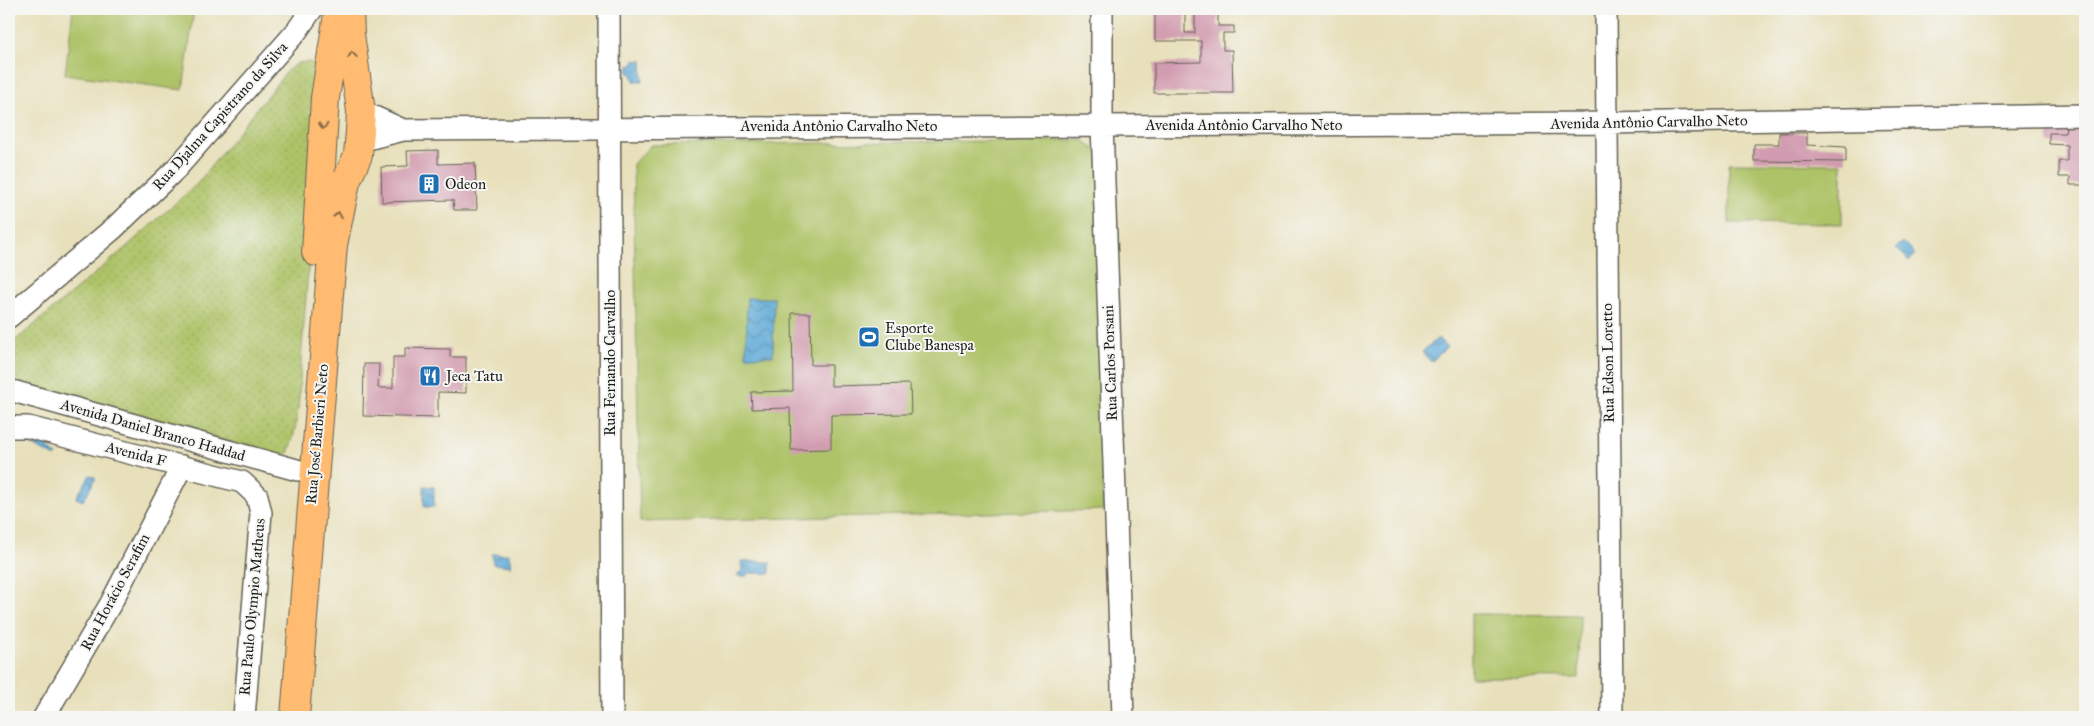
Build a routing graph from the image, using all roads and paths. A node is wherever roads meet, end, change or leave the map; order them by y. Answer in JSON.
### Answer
{"nodes":[{"id":1,"x":312,"y":9,"type":"edge"},
{"id":2,"x":339,"y":9,"type":"edge"},
{"id":3,"x":350,"y":9,"type":"edge"},
{"id":4,"x":609,"y":9,"type":"edge"},
{"id":5,"x":1102,"y":9,"type":"edge"},
{"id":6,"x":1606,"y":9,"type":"edge"},
{"id":7,"x":325,"y":98,"type":"junction"},
{"id":8,"x":360,"y":106,"type":"junction"},
{"id":9,"x":2085,"y":115,"type":"edge"},
{"id":10,"x":1606,"y":123,"type":"junction"},
{"id":11,"x":1102,"y":125,"type":"junction"},
{"id":12,"x":609,"y":127,"type":"junction"},
{"id":13,"x":403,"y":130,"type":"junction"},
{"id":14,"x":359,"y":148,"type":"junction"},
{"id":15,"x":322,"y":154,"type":"junction"},
{"id":16,"x":9,"y":317,"type":"edge"},
{"id":17,"x":9,"y":390,"type":"edge"},
{"id":18,"x":9,"y":427,"type":"edge"},
{"id":19,"x":182,"y":466,"type":"junction"},
{"id":20,"x":297,"y":470,"type":"junction"},
{"id":21,"x":257,"y":496,"type":"joint"},
{"id":22,"x":45,"y":717,"type":"edge"},
{"id":23,"x":244,"y":717,"type":"edge"},
{"id":24,"x":279,"y":717,"type":"edge"},
{"id":25,"x":295,"y":717,"type":"edge"},
{"id":26,"x":612,"y":717,"type":"edge"},
{"id":27,"x":1123,"y":717,"type":"edge"},
{"id":28,"x":1612,"y":717,"type":"edge"}],
"edges":[{"from":1,"to":16,"type":"street","name":"Rua Djalma Capistrano da Silva"},
{"from":2,"to":7,"type":"main road"},
{"from":8,"to":3,"type":"main road","one_way":true},
{"from":4,"to":12,"type":"street","name":"Rua Fernando Carvalho"},
{"from":5,"to":11,"type":"street","name":"Rua Carlos Porsani"},
{"from":6,"to":10,"type":"street","name":"Rua Edson Loretto"},
{"from":7,"to":8,"type":"main road"},
{"from":7,"to":15,"type":"main road","name":"Rua José Barbieri Neto","one_way":true},
{"from":8,"to":13,"type":"street"},
{"from":8,"to":14,"type":"main road"},
{"from":9,"to":10,"type":"street","name":"Avenida Antônio Carvalho Neto"},
{"from":10,"to":11,"type":"street","name":"Avenida Antônio Carvalho Neto"},
{"from":10,"to":28,"type":"street","name":"Rua Edson Loretto"},
{"from":11,"to":12,"type":"street","name":"Avenida Antônio Carvalho Neto"},
{"from":11,"to":27,"type":"street","name":"Rua Carlos Porsani"},
{"from":12,"to":13,"type":"street","name":"Avenida Antônio Carvalho Neto"},
{"from":12,"to":26,"type":"street","name":"Rua Fernando Carvalho"},
{"from":13,"to":14,"type":"street"},
{"from":14,"to":15,"type":"main road"},
{"from":25,"to":14,"type":"main road","name":"Rua José Barbieri Neto","one_way":true},
{"from":15,"to":20,"type":"main road","name":"Rua José Barbieri Neto"},
{"from":17,"to":20,"type":"street","name":"Avenida Daniel Branco Haddad"},
{"from":18,"to":19,"type":"street","name":"Avenida F"},
{"from":19,"to":21,"type":"street","name":"Avenida F"},
{"from":19,"to":22,"type":"street","name":"Rua Horácio Serafim"},
{"from":20,"to":24,"type":"main road","name":"Rua José Barbieri Neto"},
{"from":21,"to":23,"type":"street","name":"Rua Paulo Olympio Matheus"}]}
